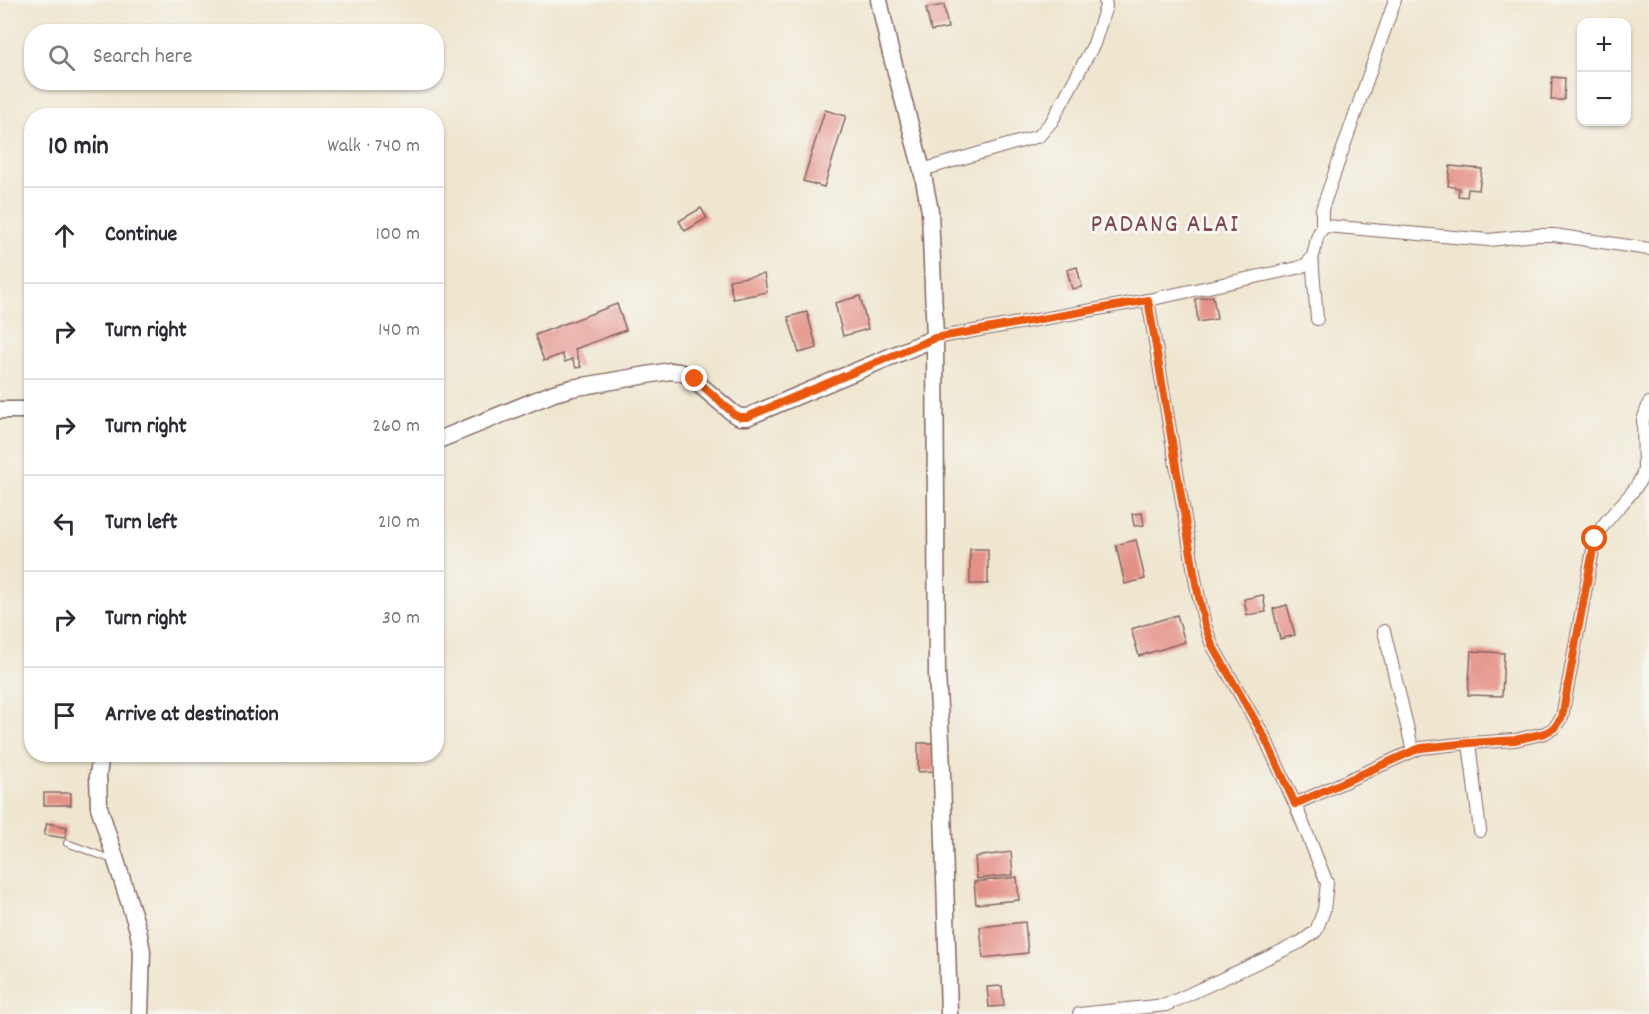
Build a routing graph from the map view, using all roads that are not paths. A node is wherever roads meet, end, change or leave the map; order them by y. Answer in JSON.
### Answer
{"nodes":[{"id":1,"x":879,"y":0,"type":"edge"},
{"id":2,"x":1105,"y":0,"type":"edge"},
{"id":3,"x":1395,"y":0,"type":"edge"},
{"id":4,"x":922,"y":170,"type":"junction"},
{"id":5,"x":1322,"y":228,"type":"junction"},
{"id":6,"x":1649,"y":249,"type":"edge"},
{"id":7,"x":1312,"y":257,"type":"junction"},
{"id":8,"x":1148,"y":300,"type":"junction"},
{"id":9,"x":1317,"y":319,"type":"dead end"},
{"id":10,"x":935,"y":338,"type":"junction"},
{"id":11,"x":1649,"y":403,"type":"edge"},
{"id":12,"x":0,"y":410,"type":"edge"},
{"id":13,"x":24,"y":410,"type":"edge"},
{"id":14,"x":444,"y":438,"type":"edge"},
{"id":15,"x":1384,"y":631,"type":"dead end"},
{"id":16,"x":1469,"y":743,"type":"junction"},
{"id":17,"x":1413,"y":751,"type":"junction"},
{"id":18,"x":100,"y":762,"type":"edge"},
{"id":19,"x":1295,"y":804,"type":"junction"},
{"id":20,"x":1480,"y":831,"type":"dead end"},
{"id":21,"x":67,"y":843,"type":"dead end"},
{"id":22,"x":116,"y":861,"type":"junction"},
{"id":23,"x":1167,"y":1010,"type":"edge"},
{"id":24,"x":140,"y":1014,"type":"edge"},
{"id":25,"x":949,"y":1014,"type":"edge"},
{"id":26,"x":1079,"y":1014,"type":"edge"}],
"edges":[{"from":1,"to":4,"type":"street"},
{"from":2,"to":4,"type":"street"},
{"from":3,"to":5,"type":"street"},
{"from":4,"to":10,"type":"street"},
{"from":5,"to":6,"type":"street"},
{"from":5,"to":7,"type":"street"},
{"from":7,"to":8,"type":"street"},
{"from":7,"to":9,"type":"street"},
{"from":8,"to":10,"type":"street"},
{"from":8,"to":19,"type":"street"},
{"from":10,"to":14,"type":"street"},
{"from":10,"to":25,"type":"street"},
{"from":11,"to":16,"type":"street"},
{"from":12,"to":13,"type":"street"},
{"from":15,"to":17,"type":"street"},
{"from":16,"to":17,"type":"street"},
{"from":16,"to":20,"type":"street"},
{"from":17,"to":19,"type":"street"},
{"from":18,"to":22,"type":"street"},
{"from":19,"to":23,"type":"street"},
{"from":21,"to":22,"type":"lane"},
{"from":22,"to":24,"type":"street"},
{"from":23,"to":26,"type":"street"}]}
